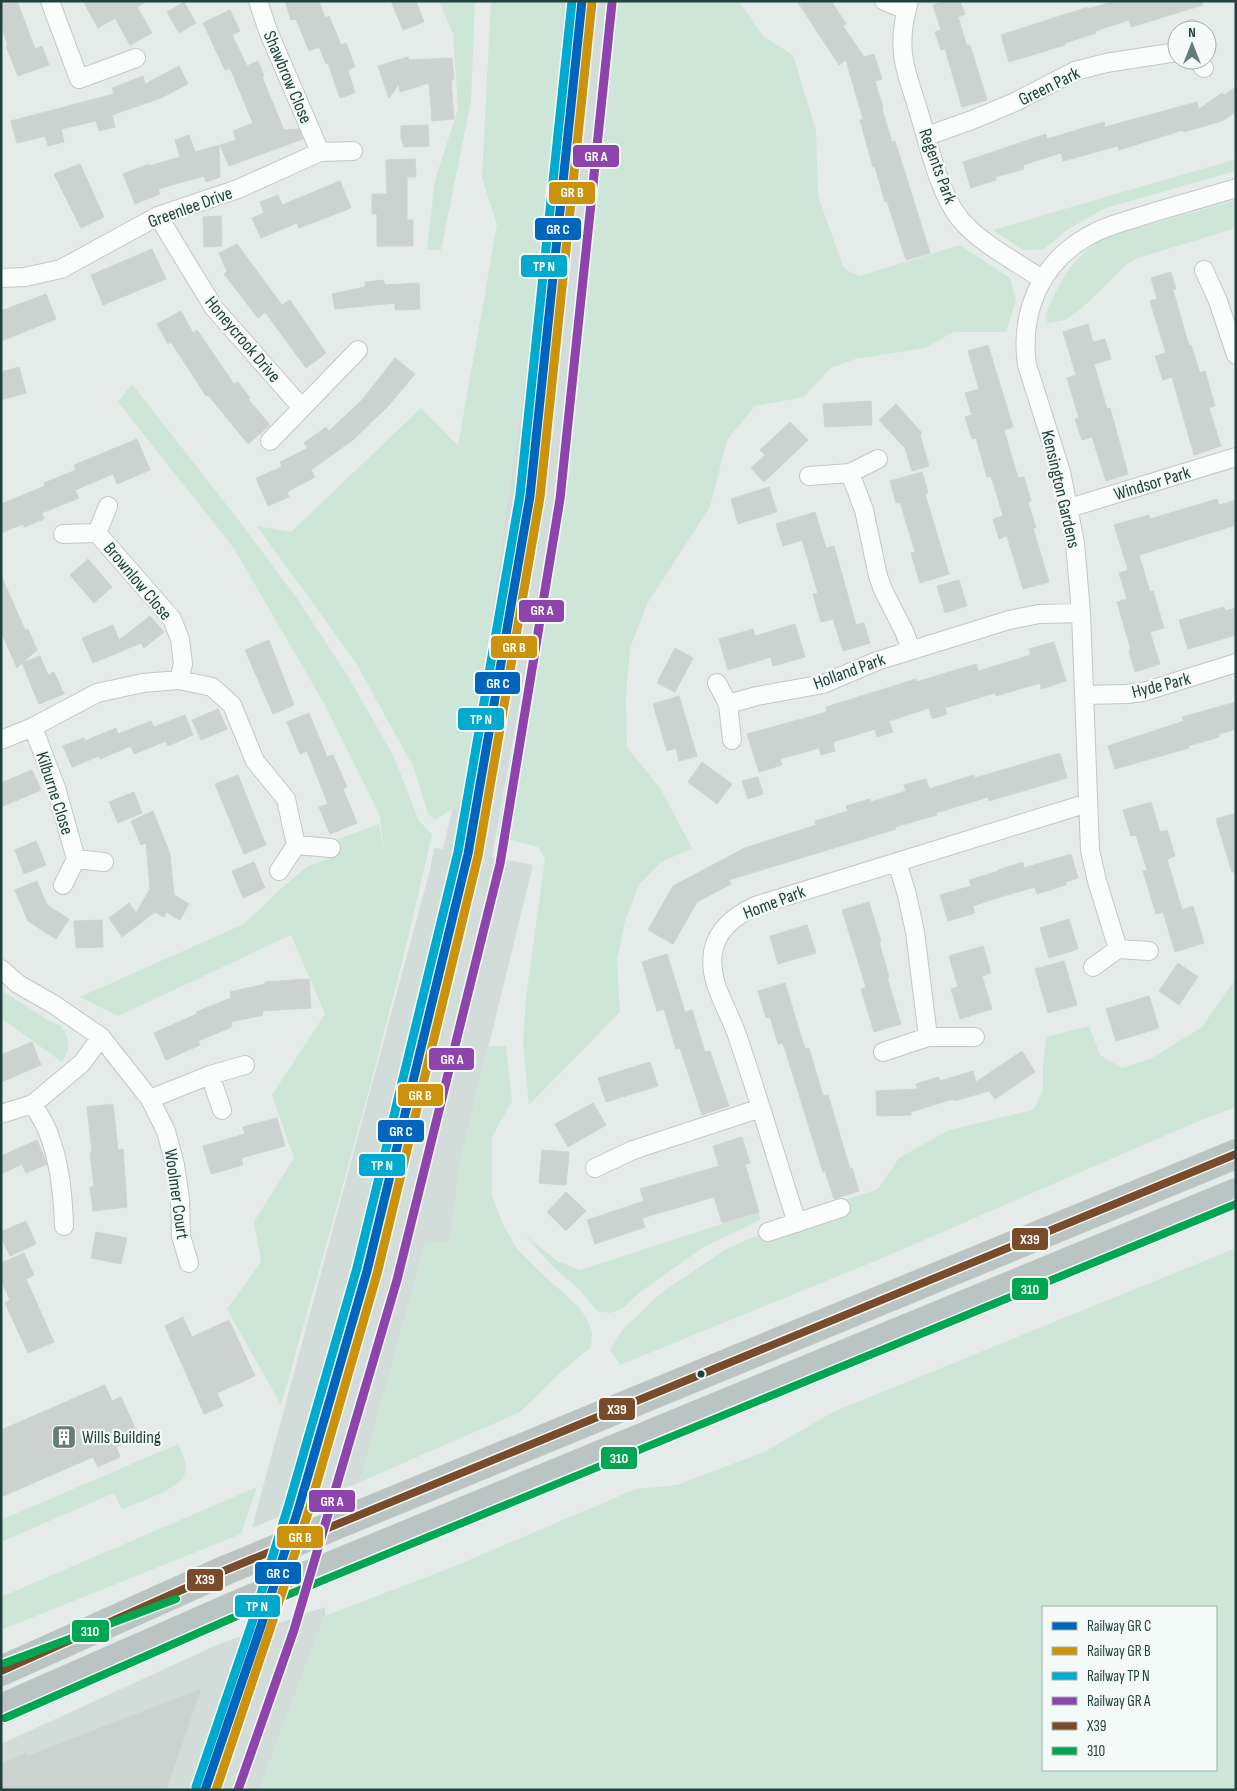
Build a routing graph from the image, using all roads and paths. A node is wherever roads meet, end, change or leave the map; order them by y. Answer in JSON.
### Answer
{"nodes":[{"id":1,"x":50,"y":1,"type":"edge"},
{"id":2,"x":258,"y":1,"type":"edge"},
{"id":3,"x":884,"y":1,"type":"edge"},
{"id":4,"x":907,"y":6,"type":"edge"},
{"id":5,"x":1167,"y":54,"type":"edge"},
{"id":6,"x":136,"y":58,"type":"dead end"},
{"id":7,"x":927,"y":136,"type":"junction"},
{"id":8,"x":353,"y":151,"type":"dead end"},
{"id":9,"x":320,"y":152,"type":"junction"},
{"id":10,"x":1236,"y":188,"type":"edge"},
{"id":11,"x":158,"y":216,"type":"junction"},
{"id":12,"x":1204,"y":270,"type":"dead end"},
{"id":13,"x":1,"y":278,"type":"edge"},
{"id":14,"x":1043,"y":280,"type":"junction"},
{"id":15,"x":1233,"y":331,"type":"edge"},
{"id":16,"x":358,"y":350,"type":"dead end"},
{"id":17,"x":1236,"y":355,"type":"edge"},
{"id":18,"x":302,"y":408,"type":"junction"},
{"id":19,"x":270,"y":441,"type":"dead end"},
{"id":20,"x":1236,"y":457,"type":"edge"},
{"id":21,"x":878,"y":459,"type":"dead end"},
{"id":22,"x":850,"y":473,"type":"junction"},
{"id":23,"x":808,"y":476,"type":"dead end"},
{"id":24,"x":108,"y":506,"type":"dead end"},
{"id":25,"x":1069,"y":508,"type":"junction"},
{"id":26,"x":97,"y":533,"type":"junction"},
{"id":27,"x":63,"y":534,"type":"dead end"},
{"id":28,"x":1081,"y":613,"type":"junction"},
{"id":29,"x":911,"y":650,"type":"junction"},
{"id":30,"x":1236,"y":663,"type":"edge"},
{"id":31,"x":179,"y":680,"type":"junction"},
{"id":32,"x":717,"y":683,"type":"dead end"},
{"id":33,"x":1085,"y":695,"type":"junction"},
{"id":34,"x":728,"y":704,"type":"junction"},
{"id":35,"x":33,"y":727,"type":"junction"},
{"id":36,"x":3,"y":734,"type":"edge"},
{"id":37,"x":732,"y":740,"type":"dead end"},
{"id":38,"x":1088,"y":803,"type":"junction"},
{"id":39,"x":296,"y":845,"type":"junction"},
{"id":40,"x":331,"y":848,"type":"dead end"},
{"id":41,"x":76,"y":859,"type":"junction"},
{"id":42,"x":104,"y":862,"type":"dead end"},
{"id":43,"x":897,"y":862,"type":"junction"},
{"id":44,"x":279,"y":871,"type":"dead end"},
{"id":45,"x":63,"y":885,"type":"dead end"},
{"id":46,"x":1118,"y":949,"type":"junction"},
{"id":47,"x":1149,"y":951,"type":"dead end"},
{"id":48,"x":1093,"y":967,"type":"dead end"},
{"id":49,"x":1,"y":969,"type":"edge"},
{"id":50,"x":101,"y":1037,"type":"junction"},
{"id":51,"x":928,"y":1037,"type":"junction"},
{"id":52,"x":975,"y":1037,"type":"dead end"},
{"id":53,"x":883,"y":1052,"type":"dead end"},
{"id":54,"x":245,"y":1065,"type":"dead end"},
{"id":55,"x":210,"y":1075,"type":"junction"},
{"id":56,"x":150,"y":1099,"type":"junction"},
{"id":57,"x":33,"y":1104,"type":"junction"},
{"id":58,"x":761,"y":1108,"type":"junction"},
{"id":59,"x":222,"y":1110,"type":"dead end"},
{"id":60,"x":1,"y":1114,"type":"edge"},
{"id":61,"x":1236,"y":1154,"type":"edge"},
{"id":62,"x":596,"y":1168,"type":"dead end"},
{"id":63,"x":1236,"y":1193,"type":"edge"},
{"id":64,"x":840,"y":1208,"type":"dead end"},
{"id":65,"x":797,"y":1223,"type":"junction"},
{"id":66,"x":64,"y":1226,"type":"dead end"},
{"id":67,"x":768,"y":1232,"type":"dead end"},
{"id":68,"x":189,"y":1263,"type":"dead end"},
{"id":69,"x":226,"y":1570,"type":"junction"},
{"id":70,"x":1,"y":1654,"type":"edge"},
{"id":71,"x":1,"y":1671,"type":"edge"},
{"id":72,"x":1,"y":1709,"type":"edge"}],
"edges":[{"from":1,"to":6,"type":"street"},
{"from":2,"to":9,"type":"street","name":"Shawbrow Close"},
{"from":3,"to":4,"type":"street","name":"Regents Park"},
{"from":4,"to":7,"type":"street","name":"Regents Park"},
{"from":5,"to":7,"type":"street","name":"Green Park"},
{"from":7,"to":14,"type":"street","name":"Regents Park"},
{"from":8,"to":9,"type":"street","name":"Greenlee Drive"},
{"from":9,"to":11,"type":"street","name":"Greenlee Drive"},
{"from":10,"to":14,"type":"street","name":"Kensington Gardens"},
{"from":11,"to":13,"type":"street","name":"Greenlee Drive"},
{"from":11,"to":18,"type":"street","name":"Honeycrook Drive"},
{"from":12,"to":15,"type":"street"},
{"from":14,"to":25,"type":"street","name":"Kensington Gardens"},
{"from":15,"to":17,"type":"street"},
{"from":16,"to":18,"type":"street"},
{"from":18,"to":19,"type":"street"},
{"from":20,"to":25,"type":"street","name":"Windsor Park"},
{"from":21,"to":22,"type":"street"},
{"from":22,"to":23,"type":"street"},
{"from":22,"to":29,"type":"street"},
{"from":24,"to":26,"type":"street","name":"Brownlow Close"},
{"from":25,"to":28,"type":"street","name":"Kensington Gardens"},
{"from":26,"to":27,"type":"street","name":"Brownlow Close"},
{"from":26,"to":31,"type":"street","name":"Brownlow Close"},
{"from":28,"to":29,"type":"street","name":"Holland Park"},
{"from":28,"to":33,"type":"street","name":"Kensington Gardens"},
{"from":29,"to":34,"type":"street","name":"Holland Park"},
{"from":30,"to":33,"type":"street","name":"Hyde Park"},
{"from":31,"to":35,"type":"street"},
{"from":31,"to":39,"type":"street"},
{"from":32,"to":34,"type":"street"},
{"from":33,"to":38,"type":"street","name":"Kensington Gardens"},
{"from":34,"to":37,"type":"street"},
{"from":35,"to":36,"type":"street"},
{"from":35,"to":41,"type":"street","name":"Kilburne Close"},
{"from":38,"to":43,"type":"street","name":"Home Park"},
{"from":38,"to":46,"type":"street","name":"Kensington Gardens"},
{"from":39,"to":40,"type":"street"},
{"from":39,"to":44,"type":"street"},
{"from":41,"to":42,"type":"street","name":"Kilburne Close"},
{"from":41,"to":45,"type":"street","name":"Kilburne Close"},
{"from":43,"to":51,"type":"street"},
{"from":43,"to":58,"type":"street","name":"Home Park"},
{"from":46,"to":47,"type":"street"},
{"from":46,"to":48,"type":"street"},
{"from":49,"to":50,"type":"street","name":"Woolmer Court"},
{"from":50,"to":56,"type":"street","name":"Woolmer Court"},
{"from":50,"to":57,"type":"street"},
{"from":51,"to":52,"type":"street"},
{"from":51,"to":53,"type":"street"},
{"from":54,"to":55,"type":"street"},
{"from":55,"to":56,"type":"street"},
{"from":55,"to":59,"type":"street"},
{"from":56,"to":68,"type":"street","name":"Woolmer Court"},
{"from":57,"to":60,"type":"street"},
{"from":57,"to":66,"type":"street"},
{"from":58,"to":62,"type":"street"},
{"from":58,"to":65,"type":"street","name":"Home Park"},
{"from":61,"to":69,"type":"highway"},
{"from":63,"to":72,"type":"highway"},
{"from":64,"to":65,"type":"street"},
{"from":65,"to":67,"type":"street"},
{"from":69,"to":70,"type":"highway"},
{"from":69,"to":71,"type":"highway"}]}
